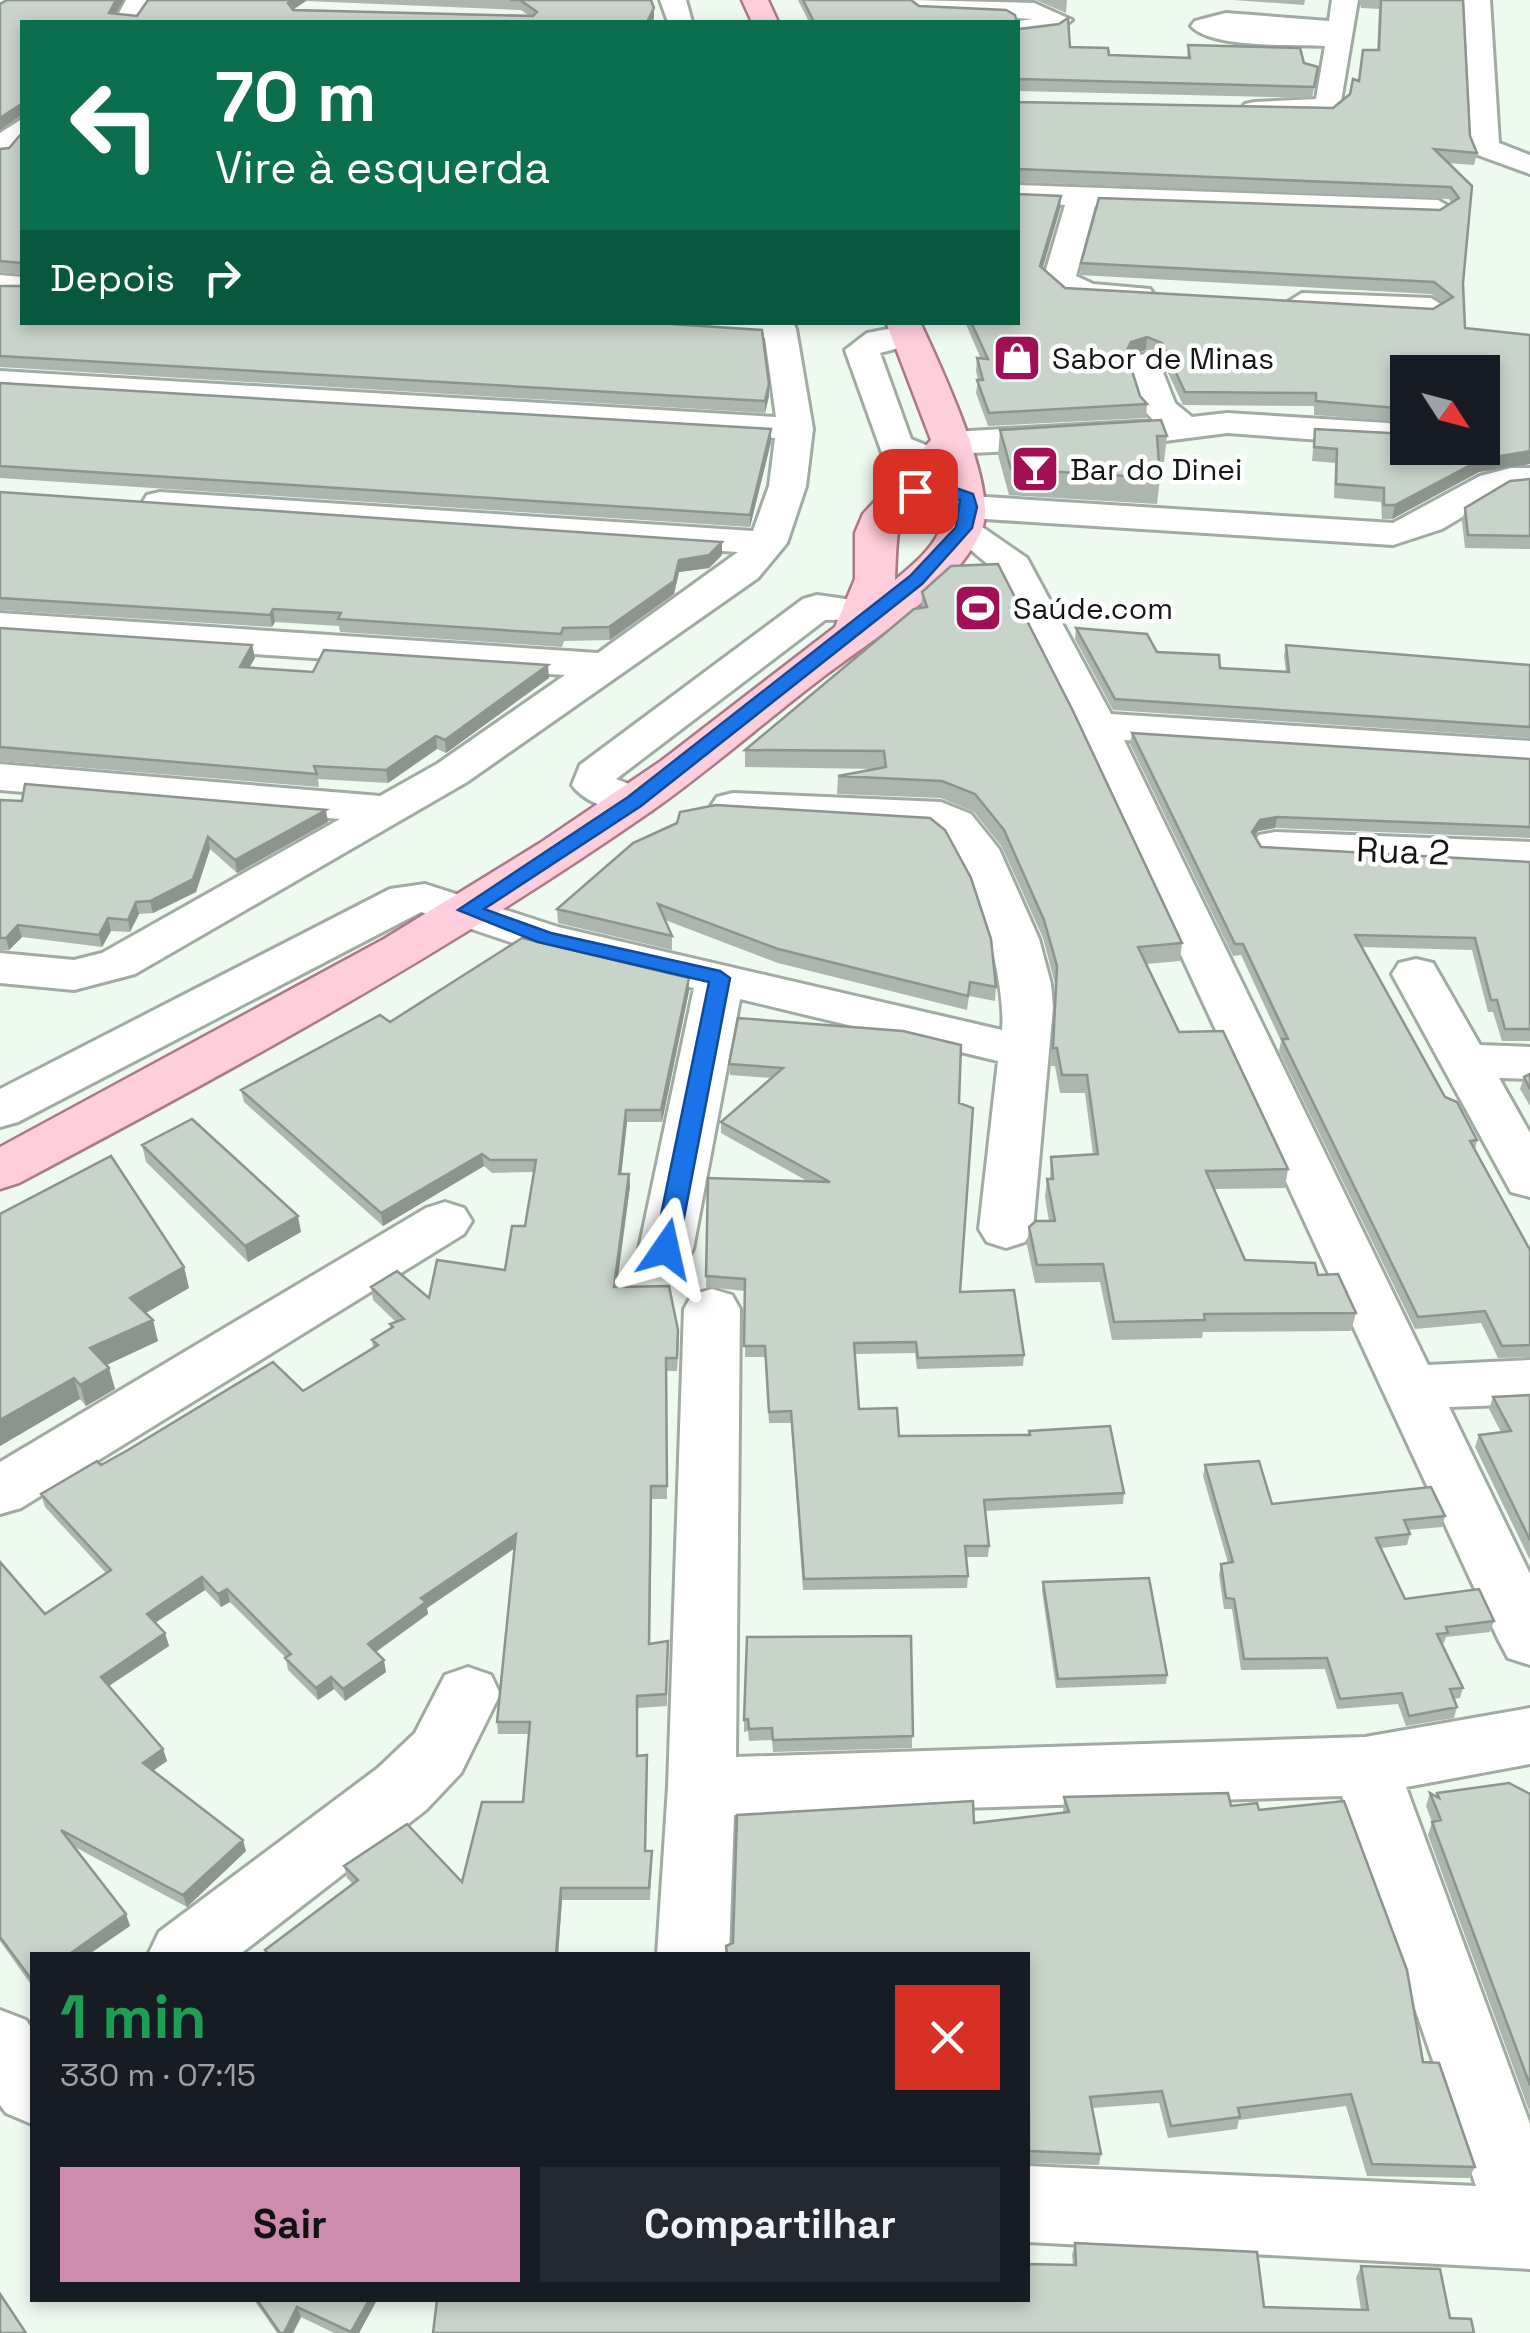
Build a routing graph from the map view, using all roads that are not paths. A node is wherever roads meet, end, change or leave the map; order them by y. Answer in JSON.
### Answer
{"nodes":[{"id":1,"x":1345,"y":0,"type":"edge"},
{"id":2,"x":1476,"y":0,"type":"edge"},
{"id":3,"x":922,"y":9,"type":"edge"},
{"id":4,"x":1020,"y":28,"type":"edge"},
{"id":5,"x":1224,"y":108,"type":"edge"},
{"id":6,"x":1322,"y":110,"type":"junction"},
{"id":7,"x":20,"y":129,"type":"edge"},
{"id":8,"x":1484,"y":136,"type":"junction"},
{"id":9,"x":1336,"y":137,"type":"edge"},
{"id":10,"x":1530,"y":140,"type":"edge"},
{"id":11,"x":0,"y":149,"type":"edge"},
{"id":12,"x":1530,"y":165,"type":"edge"},
{"id":13,"x":1020,"y":194,"type":"edge"},
{"id":14,"x":1082,"y":196,"type":"junction"},
{"id":15,"x":1438,"y":209,"type":"edge"},
{"id":16,"x":1171,"y":297,"type":"edge"},
{"id":17,"x":1271,"y":301,"type":"edge"},
{"id":18,"x":1431,"y":308,"type":"edge"},
{"id":19,"x":752,"y":325,"type":"edge"},
{"id":20,"x":778,"y":326,"type":"edge"},
{"id":21,"x":906,"y":329,"type":"edge"},
{"id":22,"x":1145,"y":364,"type":"dead end"},
{"id":23,"x":0,"y":381,"type":"edge"},
{"id":24,"x":1182,"y":426,"type":"junction"},
{"id":25,"x":796,"y":429,"type":"junction"},
{"id":26,"x":1390,"y":434,"type":"edge"},
{"id":27,"x":940,"y":452,"type":"junction"},
{"id":28,"x":1530,"y":479,"type":"edge"},
{"id":29,"x":896,"y":496,"type":"junction"},
{"id":30,"x":118,"y":501,"type":"edge"},
{"id":31,"x":960,"y":522,"type":"junction"},
{"id":32,"x":768,"y":543,"type":"junction"},
{"id":33,"x":877,"y":545,"type":"junction"},
{"id":34,"x":857,"y":622,"type":"junction"},
{"id":35,"x":0,"y":624,"type":"edge"},
{"id":36,"x":608,"y":666,"type":"junction"},
{"id":37,"x":1096,"y":726,"type":"junction"},
{"id":38,"x":1530,"y":754,"type":"edge"},
{"id":39,"x":0,"y":777,"type":"edge"},
{"id":40,"x":733,"y":806,"type":"edge"},
{"id":41,"x":392,"y":810,"type":"junction"},
{"id":42,"x":1276,"y":845,"type":"edge"},
{"id":43,"x":1530,"y":856,"type":"edge"},
{"id":44,"x":468,"y":910,"type":"junction"},
{"id":45,"x":0,"y":968,"type":"edge"},
{"id":46,"x":1416,"y":974,"type":"dead end"},
{"id":47,"x":720,"y":978,"type":"junction"},
{"id":48,"x":1022,"y":1051,"type":"junction"},
{"id":49,"x":1464,"y":1061,"type":"junction"},
{"id":50,"x":1530,"y":1063,"type":"edge"},
{"id":51,"x":0,"y":1110,"type":"edge"},
{"id":52,"x":0,"y":1170,"type":"edge"},
{"id":53,"x":1530,"y":1179,"type":"edge"},
{"id":54,"x":444,"y":1221,"type":"dead end"},
{"id":55,"x":1006,"y":1229,"type":"dead end"},
{"id":56,"x":666,"y":1249,"type":"dead end"},
{"id":57,"x":712,"y":1309,"type":"dead end"},
{"id":58,"x":1530,"y":1382,"type":"edge"},
{"id":59,"x":1408,"y":1387,"type":"junction"},
{"id":60,"x":0,"y":1491,"type":"edge"},
{"id":61,"x":1530,"y":1639,"type":"edge"},
{"id":62,"x":468,"y":1694,"type":"dead end"},
{"id":63,"x":1530,"y":1736,"type":"edge"},
{"id":64,"x":1365,"y":1766,"type":"junction"},
{"id":65,"x":702,"y":1788,"type":"junction"},
{"id":66,"x":188,"y":1952,"type":"edge"},
{"id":67,"x":693,"y":1952,"type":"edge"},
{"id":68,"x":1030,"y":2204,"type":"edge"},
{"id":69,"x":1529,"y":2228,"type":"edge"}],
"edges":[{"from":1,"to":6,"type":"street"},
{"from":2,"to":8,"type":"street"},
{"from":3,"to":4,"type":"street"},
{"from":5,"to":6,"type":"street"},
{"from":6,"to":9,"type":"street"},
{"from":7,"to":11,"type":"street"},
{"from":8,"to":10,"type":"street"},
{"from":8,"to":12,"type":"street"},
{"from":13,"to":14,"type":"street"},
{"from":14,"to":15,"type":"street"},
{"from":14,"to":16,"type":"street"},
{"from":17,"to":18,"type":"street"},
{"from":19,"to":20,"type":"street"},
{"from":20,"to":25,"type":"street"},
{"from":21,"to":27,"type":"main road"},
{"from":21,"to":27,"type":"street"},
{"from":22,"to":24,"type":"street"},
{"from":23,"to":25,"type":"street"},
{"from":24,"to":26,"type":"street"},
{"from":24,"to":27,"type":"street"},
{"from":25,"to":32,"type":"street"},
{"from":27,"to":29,"type":"main road"},
{"from":27,"to":31,"type":"main road"},
{"from":28,"to":31,"type":"street"},
{"from":29,"to":31,"type":"main road"},
{"from":29,"to":33,"type":"main road"},
{"from":30,"to":32,"type":"street"},
{"from":31,"to":33,"type":"main road"},
{"from":31,"to":34,"type":"main road"},
{"from":31,"to":37,"type":"street"},
{"from":32,"to":36,"type":"street"},
{"from":33,"to":34,"type":"main road"},
{"from":34,"to":44,"type":"main road"},
{"from":35,"to":36,"type":"street"},
{"from":36,"to":41,"type":"street"},
{"from":37,"to":38,"type":"street"},
{"from":37,"to":59,"type":"street"},
{"from":39,"to":41,"type":"street"},
{"from":40,"to":48,"type":"street"},
{"from":41,"to":45,"type":"street"},
{"from":42,"to":43,"type":"street","name":"Rua 2"},
{"from":44,"to":47,"type":"street"},
{"from":44,"to":51,"type":"street"},
{"from":44,"to":52,"type":"main road"},
{"from":46,"to":49,"type":"street"},
{"from":47,"to":48,"type":"street"},
{"from":47,"to":56,"type":"street"},
{"from":48,"to":55,"type":"street"},
{"from":49,"to":50,"type":"street"},
{"from":49,"to":53,"type":"street"},
{"from":54,"to":60,"type":"street"},
{"from":57,"to":65,"type":"street"},
{"from":58,"to":59,"type":"street"},
{"from":59,"to":61,"type":"street"},
{"from":62,"to":66,"type":"street"},
{"from":63,"to":64,"type":"street"},
{"from":64,"to":65,"type":"street"},
{"from":64,"to":69,"type":"street"},
{"from":65,"to":67,"type":"street"},
{"from":68,"to":69,"type":"street"}]}
